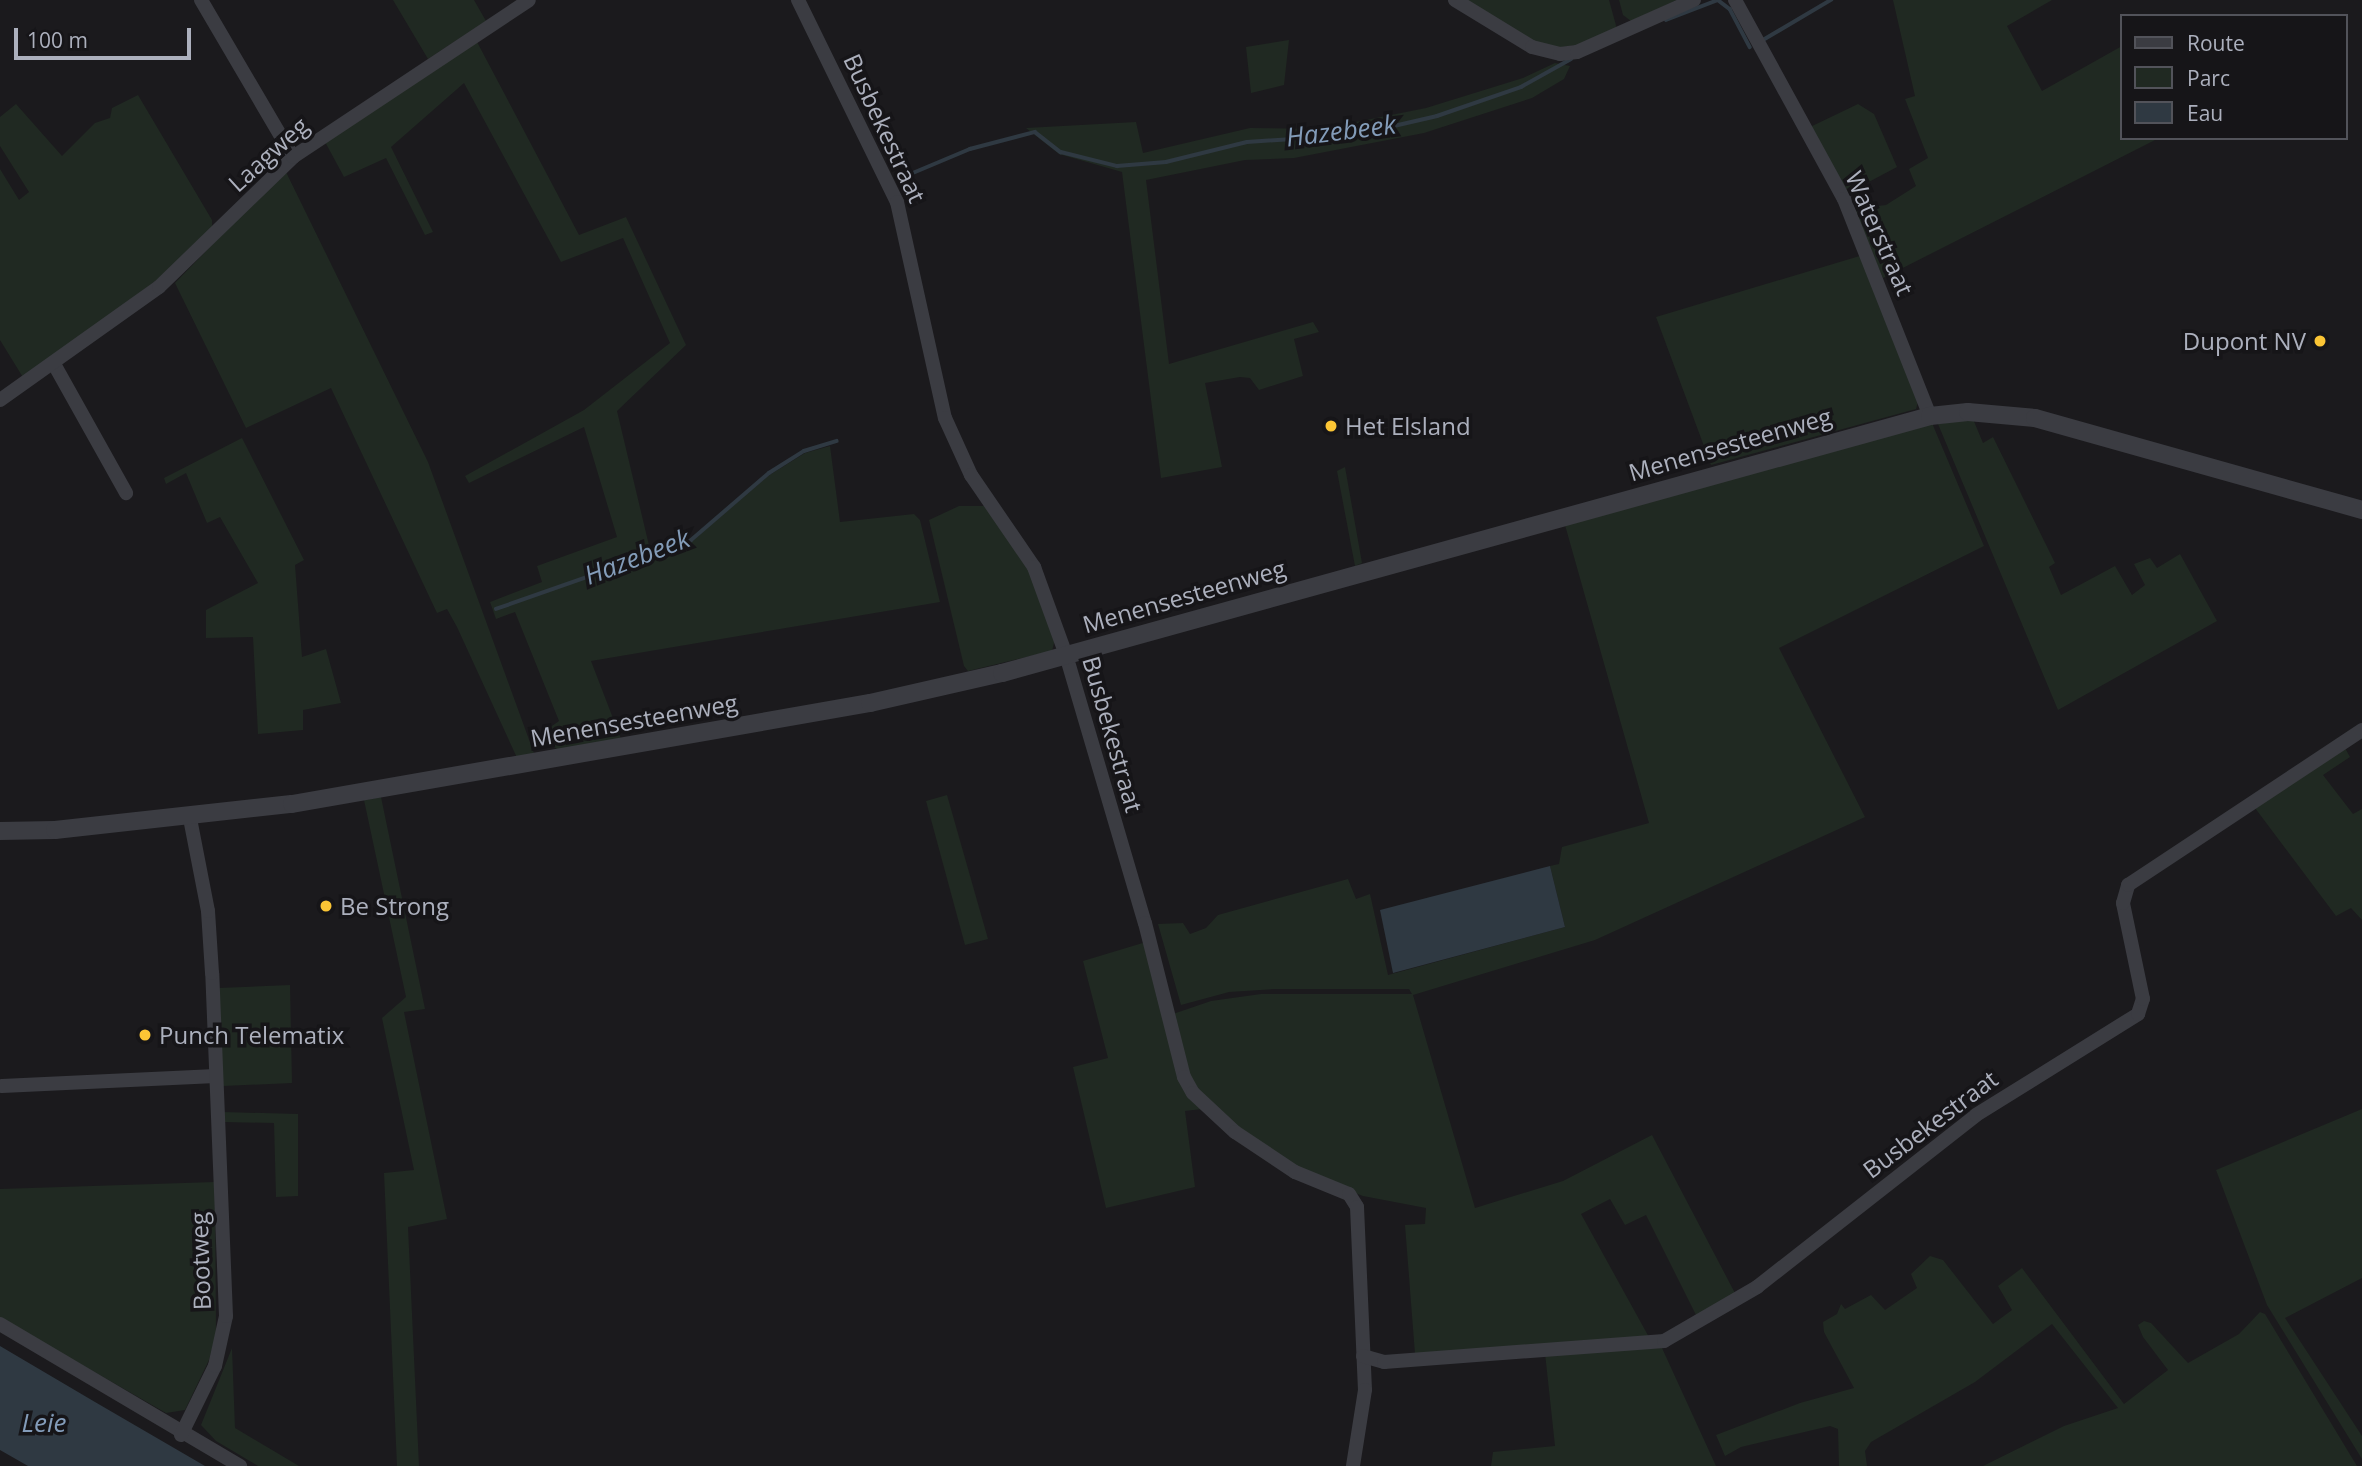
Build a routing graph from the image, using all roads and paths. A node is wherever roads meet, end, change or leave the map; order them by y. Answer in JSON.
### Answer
{"nodes":[{"id":1,"x":201,"y":0,"type":"edge"},
{"id":2,"x":528,"y":0,"type":"edge"},
{"id":3,"x":799,"y":0,"type":"edge"},
{"id":4,"x":1455,"y":0,"type":"edge"},
{"id":5,"x":1694,"y":0,"type":"edge"},
{"id":6,"x":1735,"y":0,"type":"edge"},
{"id":7,"x":293,"y":157,"type":"junction"},
{"id":8,"x":54,"y":364,"type":"junction"},
{"id":9,"x":0,"y":400,"type":"edge"},
{"id":10,"x":1930,"y":416,"type":"junction"},
{"id":11,"x":126,"y":493,"type":"dead end"},
{"id":12,"x":2362,"y":510,"type":"edge"},
{"id":13,"x":1066,"y":655,"type":"junction"},
{"id":14,"x":2362,"y":730,"type":"edge"},
{"id":15,"x":190,"y":818,"type":"junction"},
{"id":16,"x":0,"y":831,"type":"edge"},
{"id":17,"x":216,"y":1076,"type":"junction"},
{"id":18,"x":2,"y":1086,"type":"edge"},
{"id":19,"x":0,"y":1324,"type":"edge"},
{"id":20,"x":1363,"y":1356,"type":"junction"},
{"id":21,"x":181,"y":1435,"type":"junction"},
{"id":22,"x":240,"y":1466,"type":"edge"},
{"id":23,"x":1353,"y":1466,"type":"edge"}],
"edges":[{"from":1,"to":7,"type":"street"},
{"from":2,"to":7,"type":"street","name":"Laagweg"},
{"from":3,"to":13,"type":"street","name":"Busbekestraat"},
{"from":4,"to":5,"type":"street"},
{"from":6,"to":10,"type":"street","name":"Waterstraat"},
{"from":7,"to":8,"type":"street","name":"Laagweg"},
{"from":8,"to":9,"type":"street","name":"Laagweg"},
{"from":8,"to":11,"type":"street"},
{"from":10,"to":12,"type":"street","name":"Menensesteenweg"},
{"from":10,"to":13,"type":"street","name":"Menensesteenweg"},
{"from":13,"to":15,"type":"street","name":"Menensesteenweg"},
{"from":13,"to":20,"type":"street","name":"Busbekestraat"},
{"from":14,"to":20,"type":"street","name":"Busbekestraat"},
{"from":15,"to":16,"type":"street","name":"Menensesteenweg"},
{"from":15,"to":17,"type":"street","name":"Bootweg"},
{"from":17,"to":18,"type":"street"},
{"from":17,"to":21,"type":"street","name":"Bootweg"},
{"from":19,"to":21,"type":"street"},
{"from":20,"to":23,"type":"street","name":"Busbekestraat"},
{"from":21,"to":22,"type":"street"}]}
